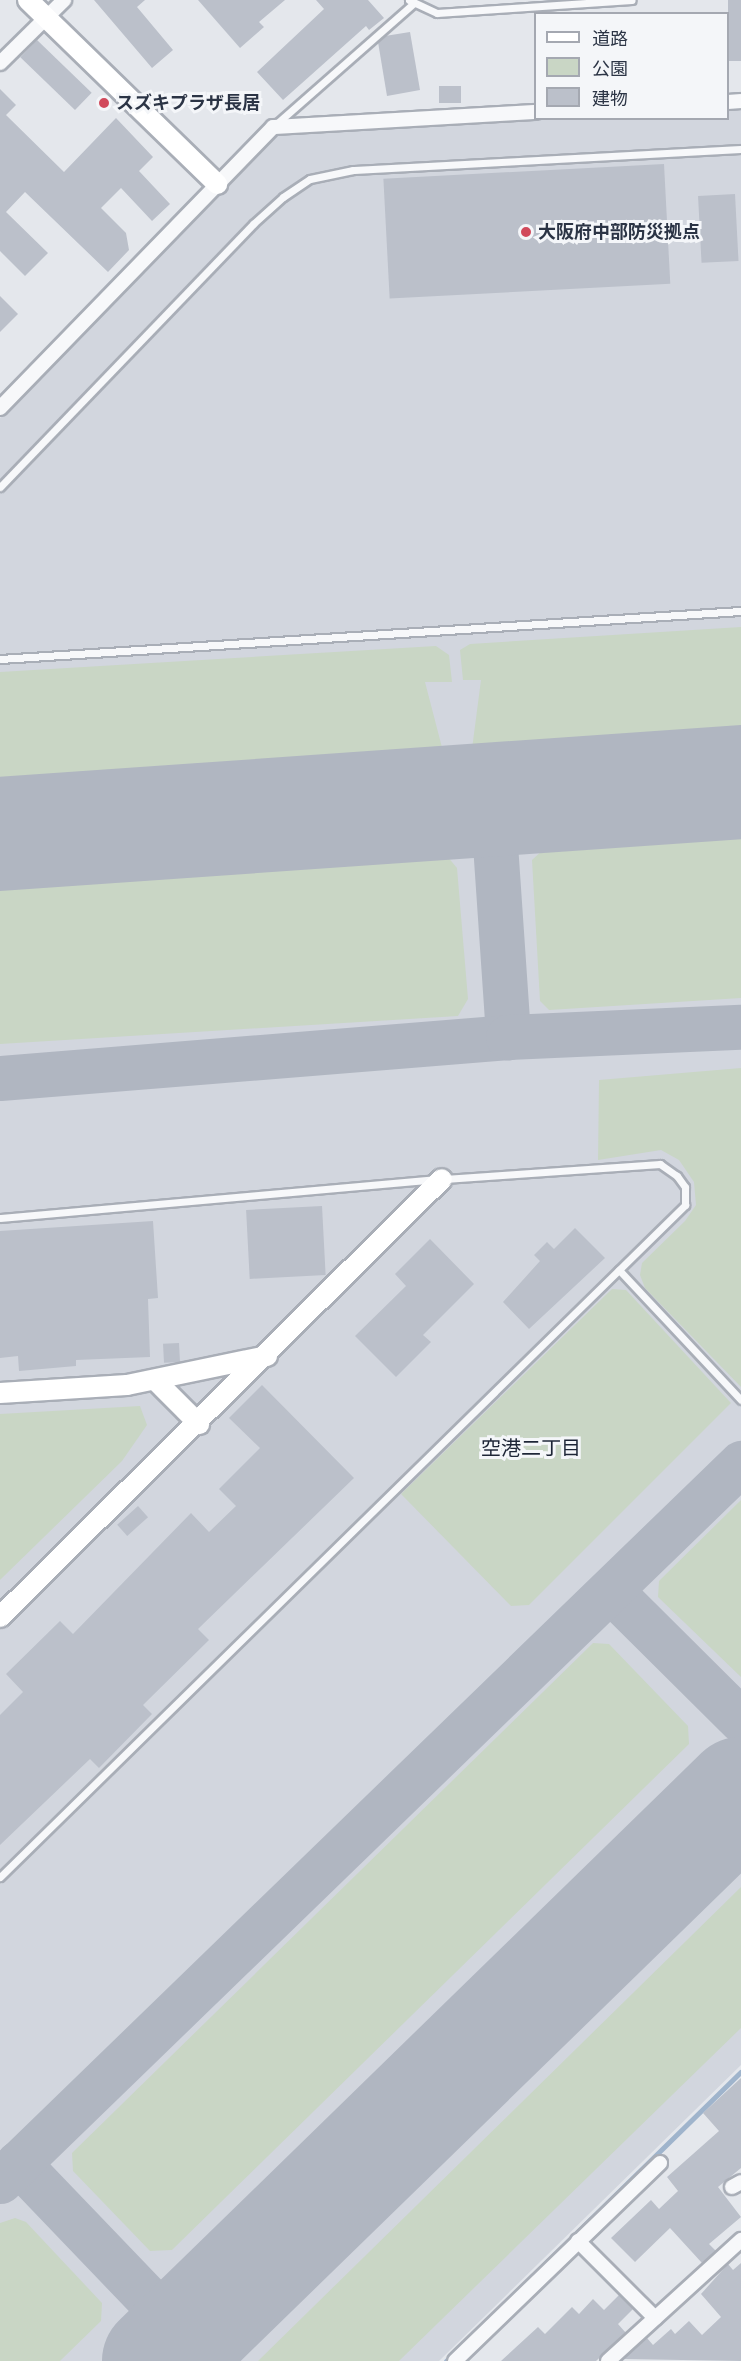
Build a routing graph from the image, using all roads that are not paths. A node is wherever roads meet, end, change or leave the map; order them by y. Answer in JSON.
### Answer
{"nodes":[{"id":1,"x":28,"y":0,"type":"edge"},
{"id":2,"x":64,"y":0,"type":"edge"},
{"id":3,"x":632,"y":0,"type":"edge"},
{"id":4,"x":412,"y":1,"type":"edge"},
{"id":5,"x":46,"y":18,"type":"junction"},
{"id":6,"x":0,"y":63,"type":"edge"},
{"id":7,"x":534,"y":112,"type":"edge"},
{"id":8,"x":273,"y":127,"type":"junction"},
{"id":9,"x":741,"y":149,"type":"edge"},
{"id":10,"x":217,"y":184,"type":"junction"},
{"id":11,"x":0,"y":408,"type":"edge"},
{"id":12,"x":0,"y":486,"type":"edge"},
{"id":13,"x":741,"y":611,"type":"edge"},
{"id":14,"x":0,"y":659,"type":"edge"},
{"id":15,"x":442,"y":1179,"type":"junction"},
{"id":16,"x":0,"y":1218,"type":"edge"},
{"id":17,"x":619,"y":1270,"type":"junction"},
{"id":18,"x":267,"y":1356,"type":"junction"},
{"id":19,"x":156,"y":1381,"type":"junction"},
{"id":20,"x":0,"y":1393,"type":"edge"},
{"id":21,"x":741,"y":1400,"type":"edge"},
{"id":22,"x":199,"y":1424,"type":"junction"},
{"id":23,"x":0,"y":1617,"type":"edge"},
{"id":24,"x":0,"y":1877,"type":"edge"},
{"id":25,"x":660,"y":2163,"type":"dead end"},
{"id":26,"x":741,"y":2240,"type":"edge"},
{"id":27,"x":578,"y":2241,"type":"junction"},
{"id":28,"x":655,"y":2319,"type":"junction"},
{"id":29,"x":455,"y":2361,"type":"edge"},
{"id":30,"x":608,"y":2361,"type":"edge"}],
"edges":[{"from":1,"to":5,"type":"street"},
{"from":2,"to":5,"type":"street"},
{"from":3,"to":4,"type":"lane"},
{"from":4,"to":8,"type":"lane"},
{"from":5,"to":6,"type":"street"},
{"from":5,"to":10,"type":"street"},
{"from":7,"to":8,"type":"street"},
{"from":8,"to":10,"type":"street"},
{"from":9,"to":12,"type":"lane"},
{"from":10,"to":11,"type":"street"},
{"from":13,"to":14,"type":"lane"},
{"from":15,"to":16,"type":"lane"},
{"from":15,"to":17,"type":"lane"},
{"from":15,"to":18,"type":"street"},
{"from":17,"to":21,"type":"lane"},
{"from":17,"to":24,"type":"lane"},
{"from":18,"to":19,"type":"street"},
{"from":18,"to":22,"type":"street"},
{"from":19,"to":20,"type":"street"},
{"from":19,"to":22,"type":"street"},
{"from":22,"to":23,"type":"street"},
{"from":25,"to":27,"type":"street"},
{"from":26,"to":28,"type":"street"},
{"from":27,"to":28,"type":"street"},
{"from":27,"to":29,"type":"street"},
{"from":28,"to":30,"type":"street"}]}
